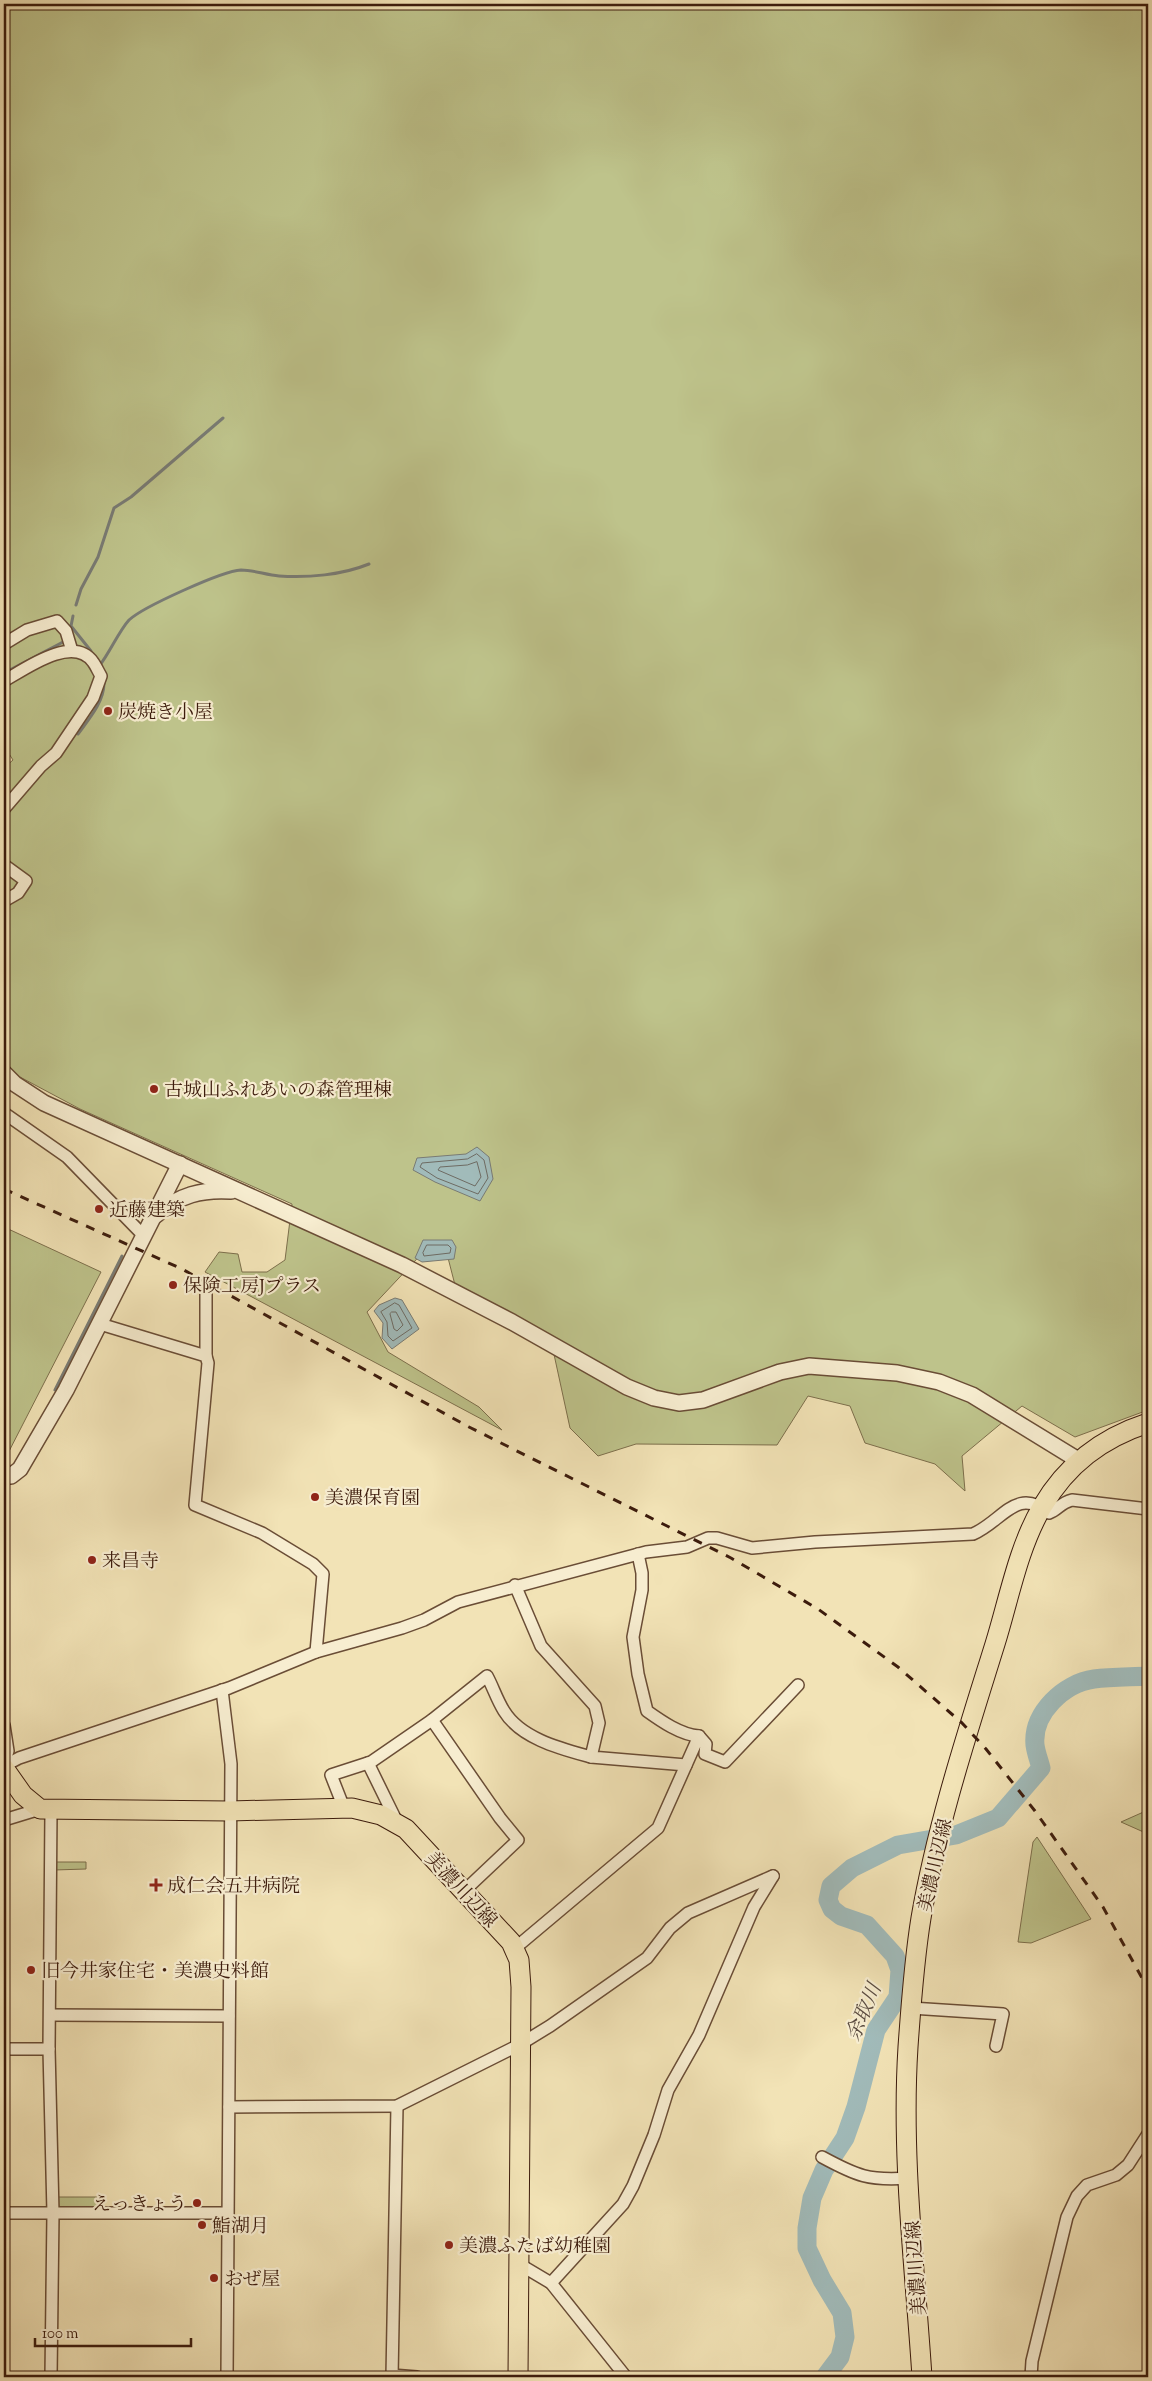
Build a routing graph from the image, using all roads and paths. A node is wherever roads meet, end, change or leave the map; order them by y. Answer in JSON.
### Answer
{"nodes":[{"id":1,"x":4,"y":644,"type":"edge"},
{"id":2,"x":72,"y":651,"type":"junction"},
{"id":3,"x":4,"y":680,"type":"edge"},
{"id":4,"x":4,"y":809,"type":"edge"},
{"id":5,"x":4,"y":865,"type":"edge"},
{"id":6,"x":4,"y":901,"type":"edge"},
{"id":7,"x":4,"y":1073,"type":"edge"},
{"id":8,"x":4,"y":1113,"type":"edge"},
{"id":9,"x":180,"y":1164,"type":"junction"},
{"id":10,"x":240,"y":1191,"type":"junction"},
{"id":11,"x":152,"y":1219,"type":"junction"},
{"id":12,"x":143,"y":1235,"type":"junction"},
{"id":13,"x":206,"y":1291,"type":"dead end"},
{"id":14,"x":100,"y":1324,"type":"junction"},
{"id":15,"x":206,"y":1356,"type":"junction"},
{"id":16,"x":1148,"y":1423,"type":"edge"},
{"id":17,"x":1078,"y":1460,"type":"junction"},
{"id":18,"x":4,"y":1476,"type":"edge"},
{"id":19,"x":1042,"y":1507,"type":"junction"},
{"id":20,"x":1148,"y":1509,"type":"edge"},
{"id":21,"x":638,"y":1554,"type":"junction"},
{"id":22,"x":515,"y":1585,"type":"junction"},
{"id":23,"x":316,"y":1652,"type":"junction"},
{"id":24,"x":798,"y":1685,"type":"dead end"},
{"id":25,"x":222,"y":1690,"type":"junction"},
{"id":26,"x":432,"y":1720,"type":"junction"},
{"id":27,"x":4,"y":1725,"type":"edge"},
{"id":28,"x":699,"y":1736,"type":"junction"},
{"id":29,"x":591,"y":1757,"type":"junction"},
{"id":30,"x":368,"y":1763,"type":"junction"},
{"id":31,"x":686,"y":1765,"type":"junction"},
{"id":32,"x":4,"y":1766,"type":"edge"},
{"id":33,"x":344,"y":1808,"type":"junction"},
{"id":34,"x":45,"y":1810,"type":"junction"},
{"id":35,"x":229,"y":1811,"type":"junction"},
{"id":36,"x":4,"y":1820,"type":"edge"},
{"id":37,"x":393,"y":1822,"type":"junction"},
{"id":38,"x":463,"y":1892,"type":"junction"},
{"id":39,"x":514,"y":1949,"type":"junction"},
{"id":40,"x":911,"y":2008,"type":"junction"},
{"id":41,"x":50,"y":2015,"type":"junction"},
{"id":42,"x":229,"y":2016,"type":"junction"},
{"id":43,"x":520,"y":2045,"type":"junction"},
{"id":44,"x":996,"y":2046,"type":"dead end"},
{"id":45,"x":4,"y":2049,"type":"edge"},
{"id":46,"x":49,"y":2050,"type":"junction"},
{"id":47,"x":397,"y":2106,"type":"junction"},
{"id":48,"x":229,"y":2107,"type":"junction"},
{"id":49,"x":1148,"y":2134,"type":"edge"},
{"id":50,"x":822,"y":2156,"type":"dead end"},
{"id":51,"x":909,"y":2178,"type":"junction"},
{"id":52,"x":4,"y":2213,"type":"edge"},
{"id":53,"x":53,"y":2213,"type":"junction"},
{"id":54,"x":227,"y":2213,"type":"junction"},
{"id":55,"x":519,"y":2264,"type":"junction"},
{"id":56,"x":551,"y":2283,"type":"junction"},
{"id":57,"x":392,"y":2376,"type":"edge"},
{"id":58,"x":51,"y":2377,"type":"edge"},
{"id":59,"x":227,"y":2377,"type":"edge"},
{"id":60,"x":417,"y":2377,"type":"edge"},
{"id":61,"x":518,"y":2377,"type":"edge"},
{"id":62,"x":626,"y":2377,"type":"edge"},
{"id":63,"x":922,"y":2377,"type":"edge"},
{"id":64,"x":1031,"y":2377,"type":"edge"}],
"edges":[{"from":1,"to":2,"type":"street"},
{"from":2,"to":3,"type":"street"},
{"from":2,"to":4,"type":"street"},
{"from":5,"to":6,"type":"street"},
{"from":7,"to":9,"type":"street"},
{"from":8,"to":12,"type":"street"},
{"from":9,"to":10,"type":"street"},
{"from":9,"to":11,"type":"street"},
{"from":10,"to":11,"type":"street"},
{"from":10,"to":17,"type":"street"},
{"from":11,"to":12,"type":"street"},
{"from":12,"to":14,"type":"street"},
{"from":13,"to":15,"type":"street"},
{"from":14,"to":15,"type":"street"},
{"from":14,"to":18,"type":"street"},
{"from":15,"to":23,"type":"street"},
{"from":16,"to":17,"type":"main road","name":"美濃川辺線"},
{"from":17,"to":19,"type":"main road","name":"美濃川辺線"},
{"from":19,"to":20,"type":"street"},
{"from":19,"to":21,"type":"street"},
{"from":19,"to":40,"type":"main road","name":"美濃川辺線"},
{"from":21,"to":22,"type":"street"},
{"from":21,"to":28,"type":"street"},
{"from":22,"to":23,"type":"street"},
{"from":22,"to":29,"type":"street"},
{"from":23,"to":25,"type":"street"},
{"from":24,"to":28,"type":"street"},
{"from":25,"to":32,"type":"street"},
{"from":25,"to":35,"type":"street"},
{"from":26,"to":29,"type":"street"},
{"from":26,"to":30,"type":"street"},
{"from":26,"to":38,"type":"street"},
{"from":27,"to":32,"type":"street"},
{"from":28,"to":31,"type":"street"},
{"from":29,"to":31,"type":"street"},
{"from":30,"to":33,"type":"street"},
{"from":30,"to":37,"type":"street"},
{"from":31,"to":39,"type":"street"},
{"from":32,"to":34,"type":"main road"},
{"from":33,"to":35,"type":"main road","name":"美濃川辺線"},
{"from":33,"to":37,"type":"main road","name":"美濃川辺線"},
{"from":34,"to":35,"type":"main road","name":"美濃川辺線"},
{"from":34,"to":36,"type":"street"},
{"from":34,"to":41,"type":"street"},
{"from":35,"to":42,"type":"street"},
{"from":37,"to":38,"type":"main road","name":"美濃川辺線"},
{"from":38,"to":39,"type":"main road","name":"美濃川辺線"},
{"from":39,"to":43,"type":"main road","name":"美濃川辺線"},
{"from":40,"to":44,"type":"street"},
{"from":40,"to":51,"type":"main road","name":"美濃川辺線"},
{"from":41,"to":42,"type":"street"},
{"from":41,"to":46,"type":"street"},
{"from":42,"to":48,"type":"street"},
{"from":43,"to":47,"type":"street"},
{"from":43,"to":55,"type":"main road","name":"美濃川辺線"},
{"from":43,"to":56,"type":"street"},
{"from":45,"to":46,"type":"street"},
{"from":46,"to":53,"type":"street"},
{"from":47,"to":48,"type":"street"},
{"from":47,"to":57,"type":"street"},
{"from":48,"to":54,"type":"street"},
{"from":49,"to":64,"type":"street"},
{"from":50,"to":51,"type":"street"},
{"from":51,"to":63,"type":"main road","name":"美濃川辺線"},
{"from":52,"to":53,"type":"street"},
{"from":53,"to":54,"type":"street"},
{"from":53,"to":58,"type":"street"},
{"from":54,"to":59,"type":"street"},
{"from":55,"to":56,"type":"street"},
{"from":55,"to":61,"type":"main road","name":"美濃川辺線"},
{"from":56,"to":62,"type":"street"},
{"from":57,"to":60,"type":"street"}]}
